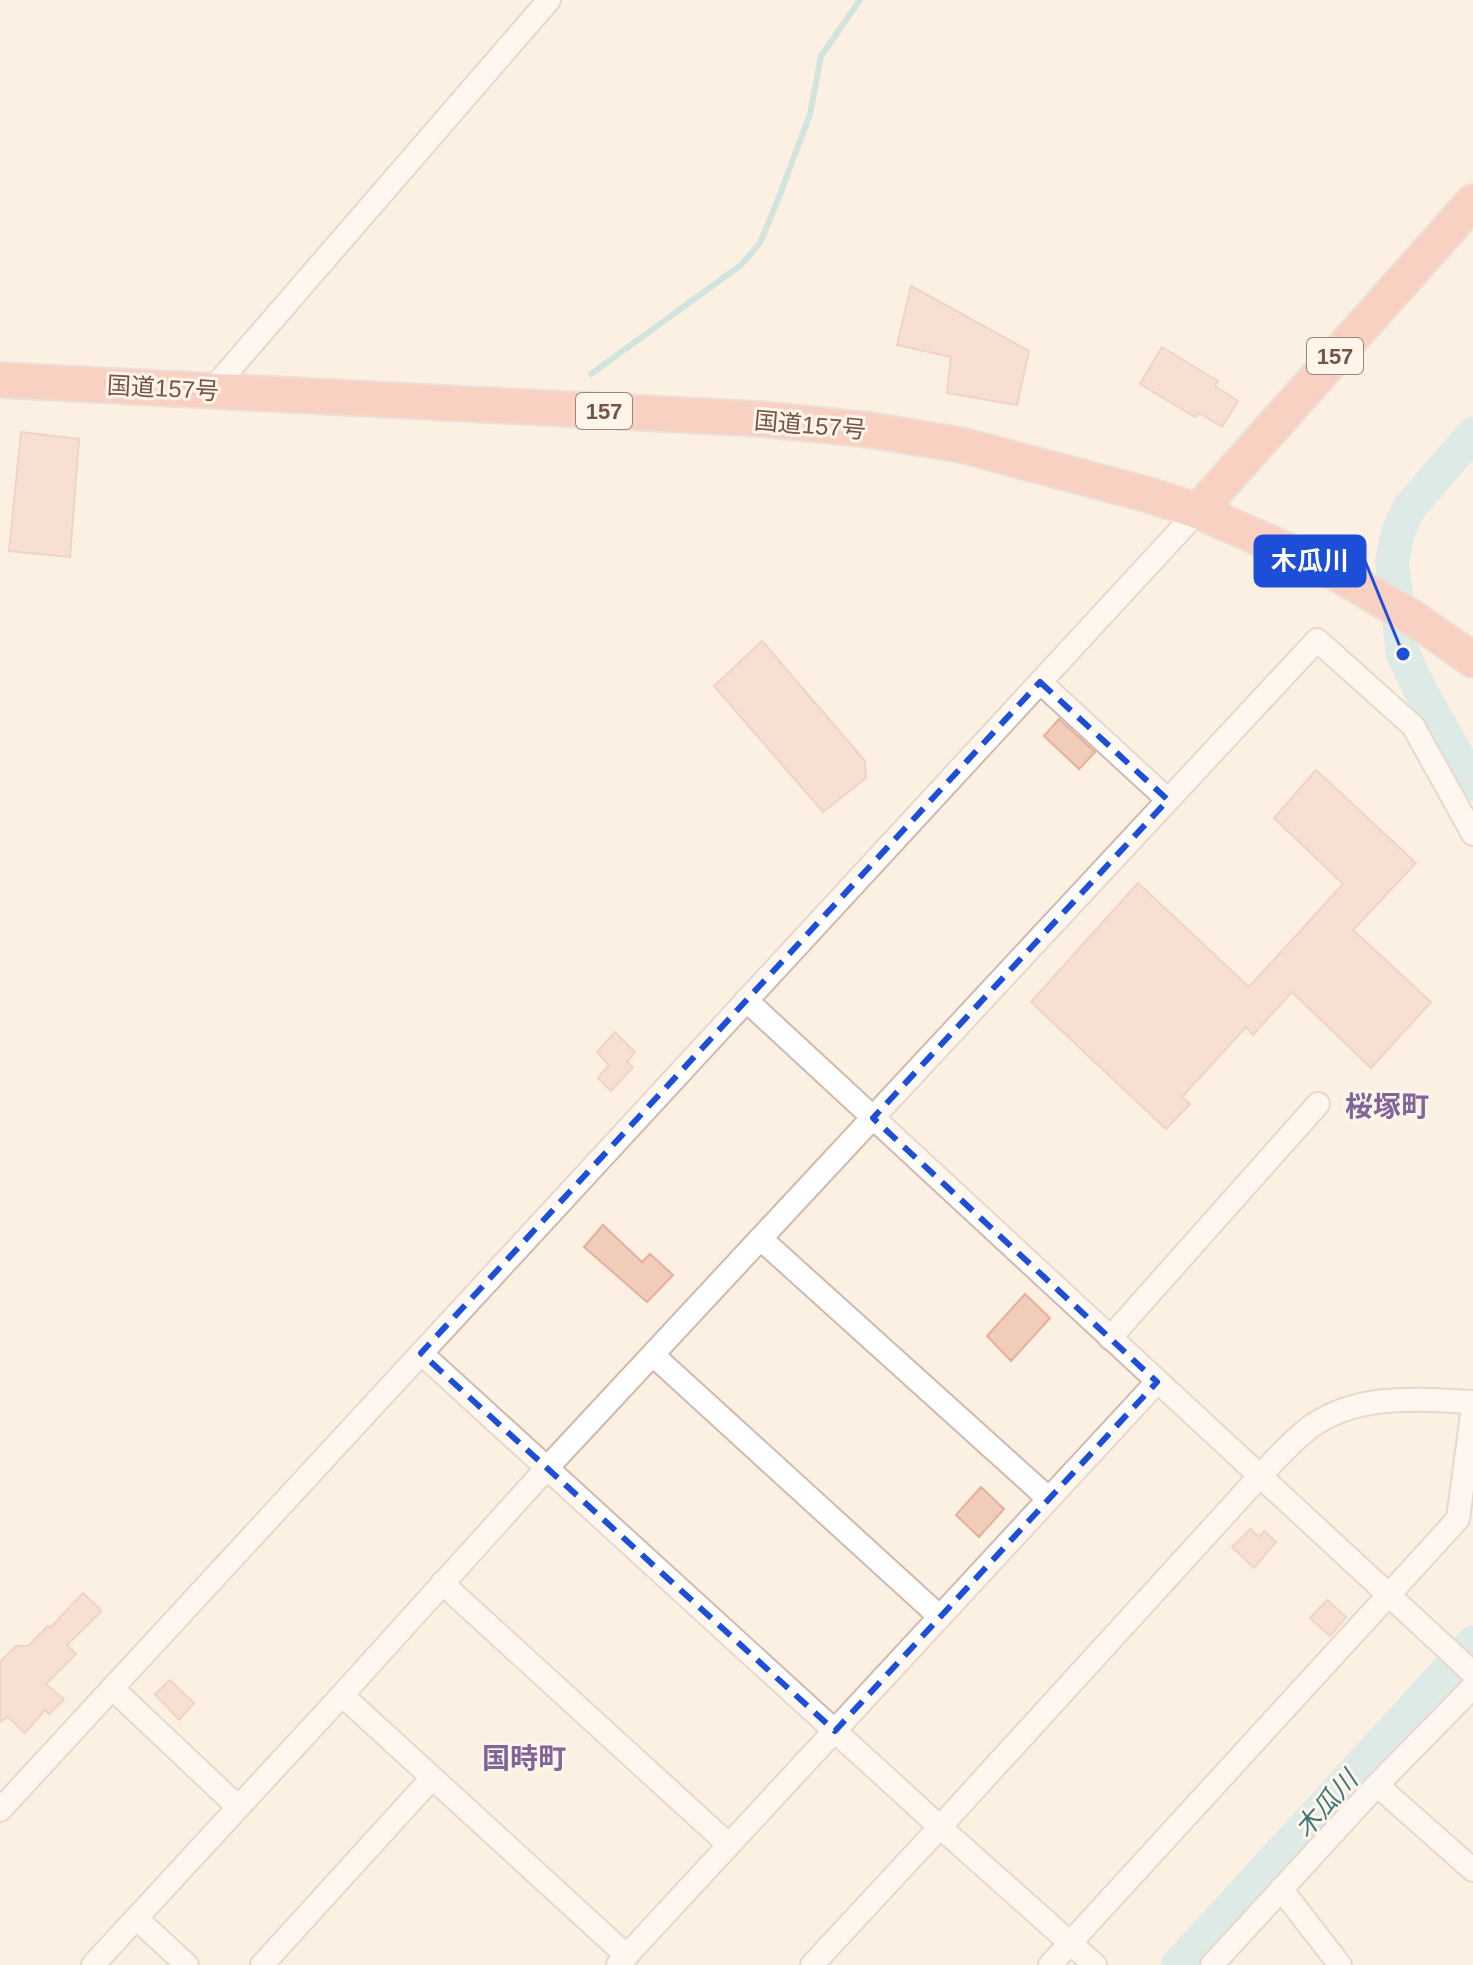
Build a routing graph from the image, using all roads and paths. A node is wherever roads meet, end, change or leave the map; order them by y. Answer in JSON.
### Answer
{"nodes":[{"id":1,"x":549,"y":0,"type":"edge"},
{"id":2,"x":1473,"y":202,"type":"edge"},
{"id":3,"x":0,"y":380,"type":"edge"},
{"id":4,"x":211,"y":391,"type":"junction"},
{"id":5,"x":1198,"y":511,"type":"junction"},
{"id":6,"x":1473,"y":660,"type":"edge"},
{"id":7,"x":1040,"y":682,"type":"junction"},
{"id":8,"x":1168,"y":800,"type":"junction"},
{"id":9,"x":1473,"y":834,"type":"edge"},
{"id":10,"x":746,"y":1000,"type":"junction"},
{"id":11,"x":1318,"y":1104,"type":"dead end"},
{"id":12,"x":873,"y":1118,"type":"junction"},
{"id":13,"x":761,"y":1239,"type":"junction"},
{"id":14,"x":1110,"y":1338,"type":"junction"},
{"id":15,"x":421,"y":1353,"type":"junction"},
{"id":16,"x":653,"y":1355,"type":"junction"},
{"id":17,"x":1157,"y":1382,"type":"junction"},
{"id":18,"x":1473,"y":1405,"type":"edge"},
{"id":19,"x":547,"y":1468,"type":"junction"},
{"id":20,"x":1259,"y":1477,"type":"junction"},
{"id":21,"x":1049,"y":1499,"type":"junction"},
{"id":22,"x":442,"y":1583,"type":"junction"},
{"id":23,"x":1389,"y":1596,"type":"junction"},
{"id":24,"x":940,"y":1617,"type":"junction"},
{"id":25,"x":1473,"y":1673,"type":"edge"},
{"id":26,"x":1473,"y":1687,"type":"edge"},
{"id":27,"x":112,"y":1688,"type":"junction"},
{"id":28,"x":342,"y":1695,"type":"junction"},
{"id":29,"x":835,"y":1731,"type":"junction"},
{"id":30,"x":432,"y":1778,"type":"junction"},
{"id":31,"x":1377,"y":1785,"type":"junction"},
{"id":32,"x":238,"y":1807,"type":"junction"},
{"id":33,"x":0,"y":1810,"type":"edge"},
{"id":34,"x":940,"y":1827,"type":"junction"},
{"id":35,"x":729,"y":1845,"type":"junction"},
{"id":36,"x":1473,"y":1870,"type":"edge"},
{"id":37,"x":1281,"y":1889,"type":"junction"},
{"id":38,"x":136,"y":1918,"type":"junction"},
{"id":39,"x":1070,"y":1943,"type":"junction"},
{"id":40,"x":623,"y":1960,"type":"edge"},
{"id":41,"x":93,"y":1965,"type":"edge"},
{"id":42,"x":187,"y":1965,"type":"edge"},
{"id":43,"x":262,"y":1965,"type":"edge"},
{"id":44,"x":812,"y":1965,"type":"edge"},
{"id":45,"x":1050,"y":1965,"type":"edge"},
{"id":46,"x":1095,"y":1965,"type":"edge"},
{"id":47,"x":1212,"y":1965,"type":"edge"},
{"id":48,"x":1340,"y":1965,"type":"edge"}],
"edges":[{"from":1,"to":4,"type":"street"},
{"from":2,"to":5,"type":"highway","number":"157"},
{"from":3,"to":4,"type":"highway","name":"国道157号","number":"157"},
{"from":4,"to":5,"type":"highway","name":"国道157号","number":"157"},
{"from":5,"to":6,"type":"highway","name":"国道157号"},
{"from":5,"to":7,"type":"street"},
{"from":7,"to":8,"type":"street"},
{"from":7,"to":10,"type":"street"},
{"from":8,"to":9,"type":"street"},
{"from":8,"to":12,"type":"street"},
{"from":10,"to":12,"type":"street"},
{"from":10,"to":15,"type":"street"},
{"from":11,"to":14,"type":"street"},
{"from":12,"to":13,"type":"street"},
{"from":12,"to":14,"type":"street"},
{"from":13,"to":16,"type":"street"},
{"from":13,"to":21,"type":"street"},
{"from":14,"to":17,"type":"street"},
{"from":15,"to":19,"type":"street"},
{"from":15,"to":27,"type":"street"},
{"from":16,"to":19,"type":"street"},
{"from":16,"to":24,"type":"street"},
{"from":17,"to":20,"type":"street"},
{"from":17,"to":21,"type":"street"},
{"from":18,"to":20,"type":"street"},
{"from":18,"to":23,"type":"street"},
{"from":19,"to":22,"type":"street"},
{"from":19,"to":29,"type":"street"},
{"from":20,"to":23,"type":"street"},
{"from":20,"to":34,"type":"street"},
{"from":21,"to":24,"type":"street"},
{"from":22,"to":28,"type":"street"},
{"from":22,"to":35,"type":"street"},
{"from":23,"to":25,"type":"street"},
{"from":23,"to":39,"type":"street"},
{"from":24,"to":29,"type":"street"},
{"from":26,"to":31,"type":"street"},
{"from":27,"to":32,"type":"street"},
{"from":27,"to":33,"type":"street"},
{"from":28,"to":30,"type":"street"},
{"from":28,"to":32,"type":"street"},
{"from":29,"to":34,"type":"street"},
{"from":29,"to":35,"type":"street"},
{"from":30,"to":40,"type":"street"},
{"from":30,"to":43,"type":"street"},
{"from":31,"to":36,"type":"street"},
{"from":31,"to":37,"type":"street"},
{"from":32,"to":38,"type":"street"},
{"from":34,"to":39,"type":"street"},
{"from":34,"to":44,"type":"street"},
{"from":35,"to":40,"type":"street"},
{"from":37,"to":47,"type":"street"},
{"from":37,"to":48,"type":"street"},
{"from":38,"to":41,"type":"street"},
{"from":38,"to":42,"type":"street"},
{"from":39,"to":45,"type":"street"},
{"from":39,"to":46,"type":"street"}]}
